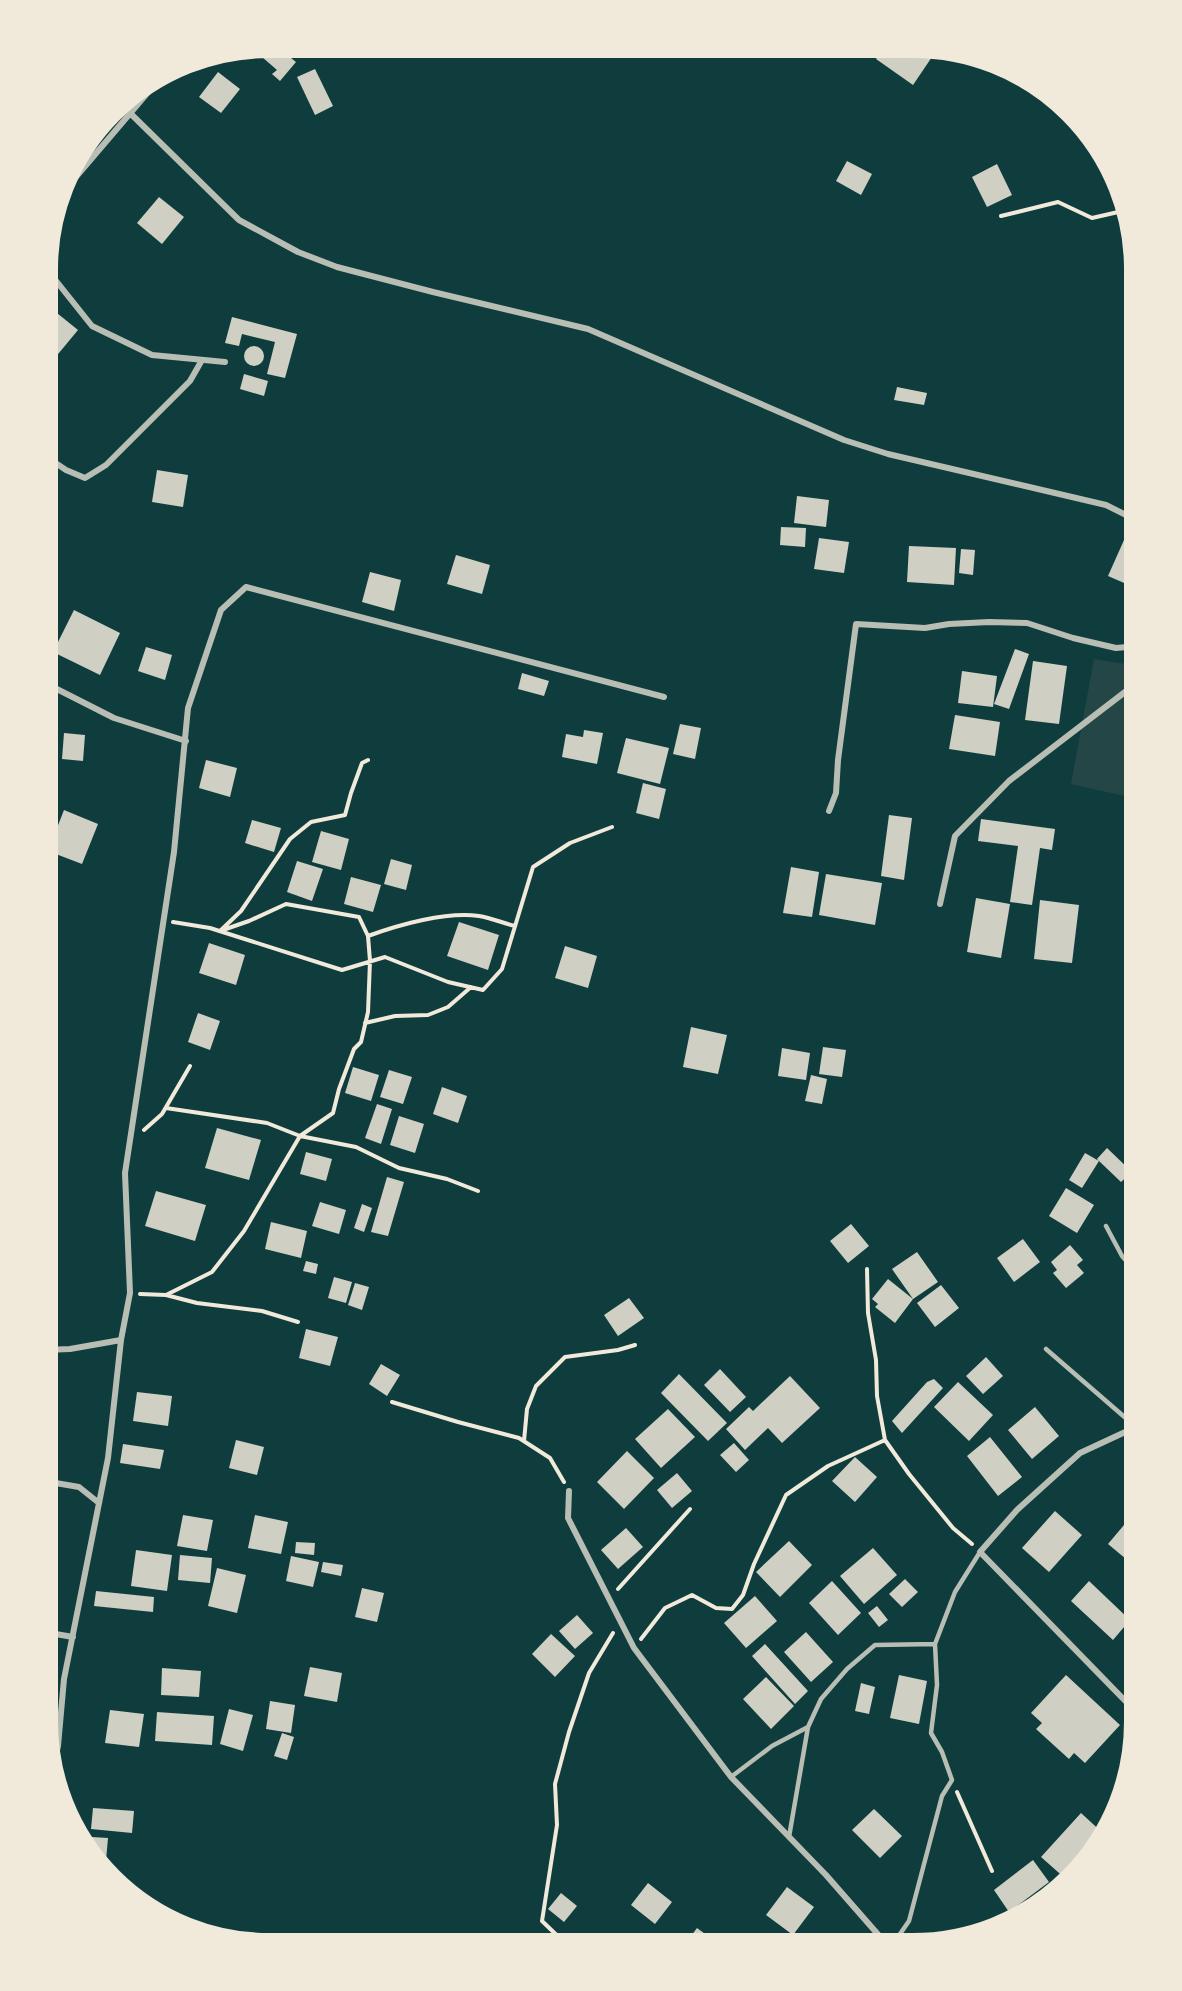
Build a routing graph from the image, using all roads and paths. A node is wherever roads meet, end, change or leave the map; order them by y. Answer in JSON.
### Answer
{"nodes":[{"id":1,"x":150,"y":90,"type":"edge"},
{"id":2,"x":130,"y":112,"type":"junction"},
{"id":3,"x":73,"y":180,"type":"edge"},
{"id":4,"x":1121,"y":211,"type":"edge"},
{"id":5,"x":1001,"y":216,"type":"dead end"},
{"id":6,"x":54,"y":278,"type":"edge"},
{"id":7,"x":202,"y":360,"type":"junction"},
{"id":8,"x":225,"y":362,"type":"dead end"},
{"id":9,"x":54,"y":462,"type":"edge"},
{"id":10,"x":1128,"y":515,"type":"edge"},
{"id":11,"x":1128,"y":647,"type":"edge"},
{"id":12,"x":54,"y":688,"type":"edge"},
{"id":13,"x":1128,"y":690,"type":"edge"},
{"id":14,"x":664,"y":697,"type":"dead end"},
{"id":15,"x":186,"y":741,"type":"junction"},
{"id":16,"x":368,"y":760,"type":"dead end"},
{"id":17,"x":829,"y":811,"type":"dead end"},
{"id":18,"x":612,"y":827,"type":"dead end"},
{"id":19,"x":940,"y":904,"type":"dead end"},
{"id":20,"x":164,"y":921,"type":"junction"},
{"id":21,"x":515,"y":926,"type":"junction"},
{"id":22,"x":220,"y":931,"type":"junction"},
{"id":23,"x":368,"y":936,"type":"junction"},
{"id":24,"x":370,"y":961,"type":"junction"},
{"id":25,"x":471,"y":987,"type":"junction"},
{"id":26,"x":365,"y":1023,"type":"junction"},
{"id":27,"x":190,"y":1066,"type":"dead end"},
{"id":28,"x":166,"y":1108,"type":"junction"},
{"id":29,"x":300,"y":1136,"type":"junction"},
{"id":30,"x":130,"y":1143,"type":"junction"},
{"id":31,"x":478,"y":1191,"type":"dead end"},
{"id":32,"x":1106,"y":1226,"type":"dead end"},
{"id":33,"x":1128,"y":1263,"type":"edge"},
{"id":34,"x":867,"y":1269,"type":"dead end"},
{"id":35,"x":130,"y":1293,"type":"junction"},
{"id":36,"x":166,"y":1294,"type":"junction"},
{"id":37,"x":298,"y":1322,"type":"dead end"},
{"id":38,"x":121,"y":1340,"type":"junction"},
{"id":39,"x":635,"y":1345,"type":"dead end"},
{"id":40,"x":1046,"y":1349,"type":"dead end"},
{"id":41,"x":54,"y":1350,"type":"edge"},
{"id":42,"x":393,"y":1402,"type":"dead end"},
{"id":43,"x":1128,"y":1420,"type":"edge"},
{"id":44,"x":1128,"y":1432,"type":"edge"},
{"id":45,"x":885,"y":1440,"type":"junction"},
{"id":46,"x":524,"y":1441,"type":"junction"},
{"id":47,"x":54,"y":1483,"type":"edge"},
{"id":48,"x":569,"y":1491,"type":"joint"},
{"id":49,"x":99,"y":1503,"type":"junction"},
{"id":50,"x":690,"y":1509,"type":"dead end"},
{"id":51,"x":980,"y":1552,"type":"junction"},
{"id":52,"x":609,"y":1599,"type":"junction"},
{"id":53,"x":620,"y":1621,"type":"junction"},
{"id":54,"x":54,"y":1634,"type":"edge"},
{"id":55,"x":73,"y":1637,"type":"junction"},
{"id":56,"x":934,"y":1644,"type":"junction"},
{"id":57,"x":634,"y":1648,"type":"junction"},
{"id":58,"x":1128,"y":1704,"type":"edge"},
{"id":59,"x":808,"y":1727,"type":"junction"},
{"id":60,"x":56,"y":1752,"type":"edge"},
{"id":61,"x":731,"y":1777,"type":"junction"},
{"id":62,"x":952,"y":1780,"type":"junction"},
{"id":63,"x":789,"y":1837,"type":"junction"},
{"id":64,"x":992,"y":1871,"type":"dead end"},
{"id":65,"x":559,"y":1937,"type":"edge"},
{"id":66,"x":881,"y":1937,"type":"edge"},
{"id":67,"x":897,"y":1937,"type":"edge"}],
"edges":[{"from":1,"to":2,"type":"street"},
{"from":2,"to":3,"type":"street"},
{"from":2,"to":10,"type":"street"},
{"from":4,"to":5,"type":"path"},
{"from":6,"to":7,"type":"street"},
{"from":7,"to":8,"type":"street"},
{"from":7,"to":9,"type":"street"},
{"from":11,"to":17,"type":"street"},
{"from":12,"to":15,"type":"street"},
{"from":13,"to":19,"type":"street"},
{"from":14,"to":15,"type":"street"},
{"from":15,"to":20,"type":"street"},
{"from":16,"to":22,"type":"path"},
{"from":18,"to":21,"type":"path"},
{"from":20,"to":22,"type":"path"},
{"from":20,"to":30,"type":"street"},
{"from":21,"to":23,"type":"path"},
{"from":21,"to":25,"type":"path"},
{"from":22,"to":23,"type":"path"},
{"from":22,"to":24,"type":"path"},
{"from":23,"to":24,"type":"path"},
{"from":24,"to":25,"type":"path"},
{"from":24,"to":26,"type":"path"},
{"from":25,"to":26,"type":"path"},
{"from":26,"to":29,"type":"path"},
{"from":27,"to":28,"type":"path"},
{"from":28,"to":29,"type":"path"},
{"from":28,"to":30,"type":"path"},
{"from":29,"to":31,"type":"path"},
{"from":29,"to":36,"type":"path"},
{"from":30,"to":35,"type":"street"},
{"from":32,"to":33,"type":"lane"},
{"from":34,"to":45,"type":"path"},
{"from":35,"to":36,"type":"path"},
{"from":35,"to":38,"type":"street"},
{"from":36,"to":37,"type":"path"},
{"from":38,"to":41,"type":"street"},
{"from":38,"to":49,"type":"street"},
{"from":39,"to":46,"type":"path"},
{"from":40,"to":43,"type":"lane"},
{"from":42,"to":46,"type":"path"},
{"from":44,"to":51,"type":"street"},
{"from":45,"to":51,"type":"path"},
{"from":45,"to":57,"type":"path"},
{"from":46,"to":48,"type":"path"},
{"from":47,"to":49,"type":"street"},
{"from":48,"to":52,"type":"street"},
{"from":49,"to":55,"type":"street"},
{"from":50,"to":52,"type":"path"},
{"from":51,"to":56,"type":"lane"},
{"from":51,"to":58,"type":"street"},
{"from":52,"to":53,"type":"street"},
{"from":53,"to":57,"type":"street"},
{"from":53,"to":65,"type":"path"},
{"from":54,"to":55,"type":"street"},
{"from":55,"to":60,"type":"street"},
{"from":56,"to":59,"type":"lane"},
{"from":56,"to":62,"type":"lane"},
{"from":57,"to":61,"type":"street"},
{"from":59,"to":61,"type":"lane"},
{"from":59,"to":63,"type":"lane"},
{"from":61,"to":63,"type":"street"},
{"from":62,"to":64,"type":"path"},
{"from":62,"to":67,"type":"lane"},
{"from":63,"to":66,"type":"street"}]}
